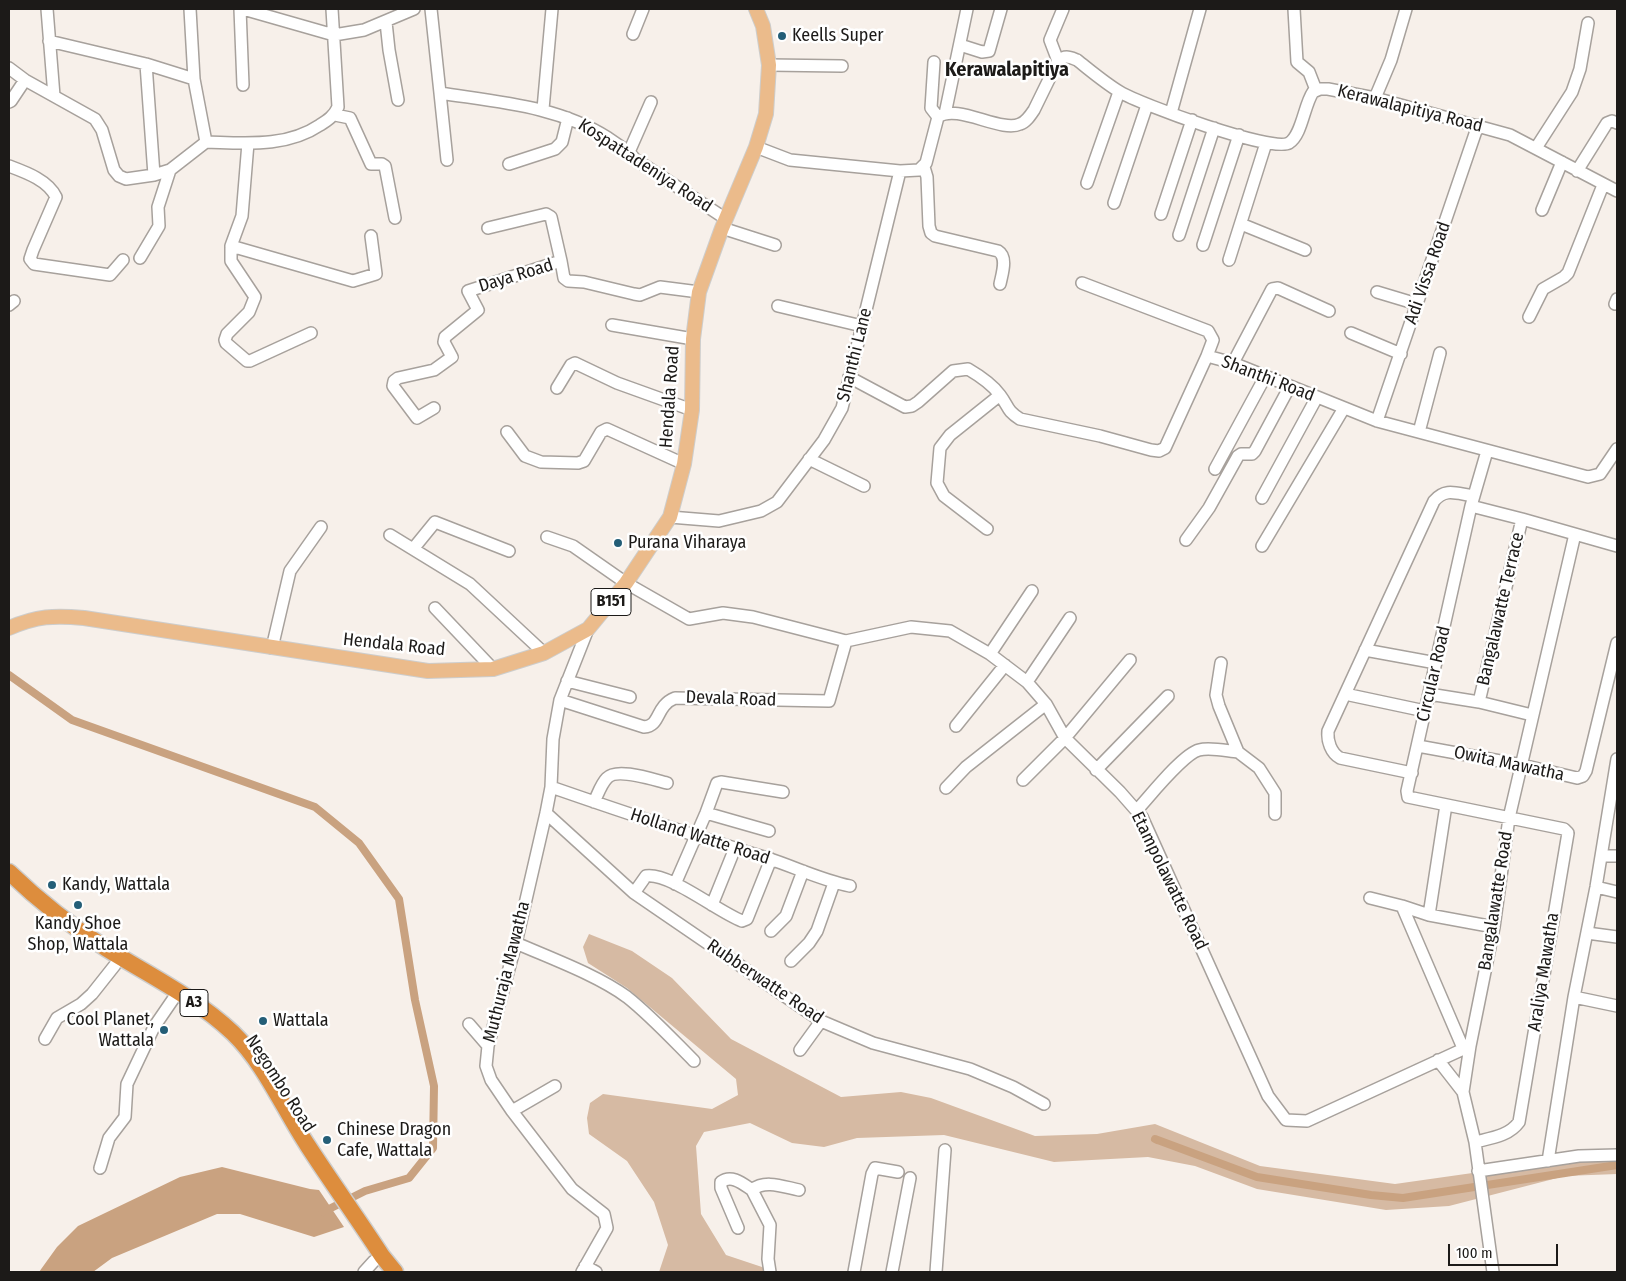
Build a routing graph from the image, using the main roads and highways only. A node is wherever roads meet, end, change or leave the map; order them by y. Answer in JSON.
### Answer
{"nodes":[{"id":1,"x":756,"y":9,"type":"edge"},
{"id":2,"x":9,"y":628,"type":"edge"},
{"id":3,"x":9,"y":872,"type":"edge"},
{"id":4,"x":9,"y":886,"type":"edge"},
{"id":5,"x":176,"y":996,"type":"junction"},
{"id":6,"x":359,"y":1230,"type":"junction"},
{"id":7,"x":374,"y":1268,"type":"edge"},
{"id":8,"x":395,"y":1272,"type":"edge"}],
"edges":[{"from":1,"to":2,"type":"main road","name":"Hendala Road","number":"B151"},
{"from":3,"to":5,"type":"highway","name":"Negombo Road","number":"A3"},
{"from":4,"to":5,"type":"highway","name":"Negombo Road","number":"A3"},
{"from":5,"to":6,"type":"highway","name":"Negombo Road","number":"A3"},
{"from":6,"to":7,"type":"highway","name":"Negombo Road","number":"A3"},
{"from":6,"to":8,"type":"highway","name":"Negombo Road","number":"A3"}]}
